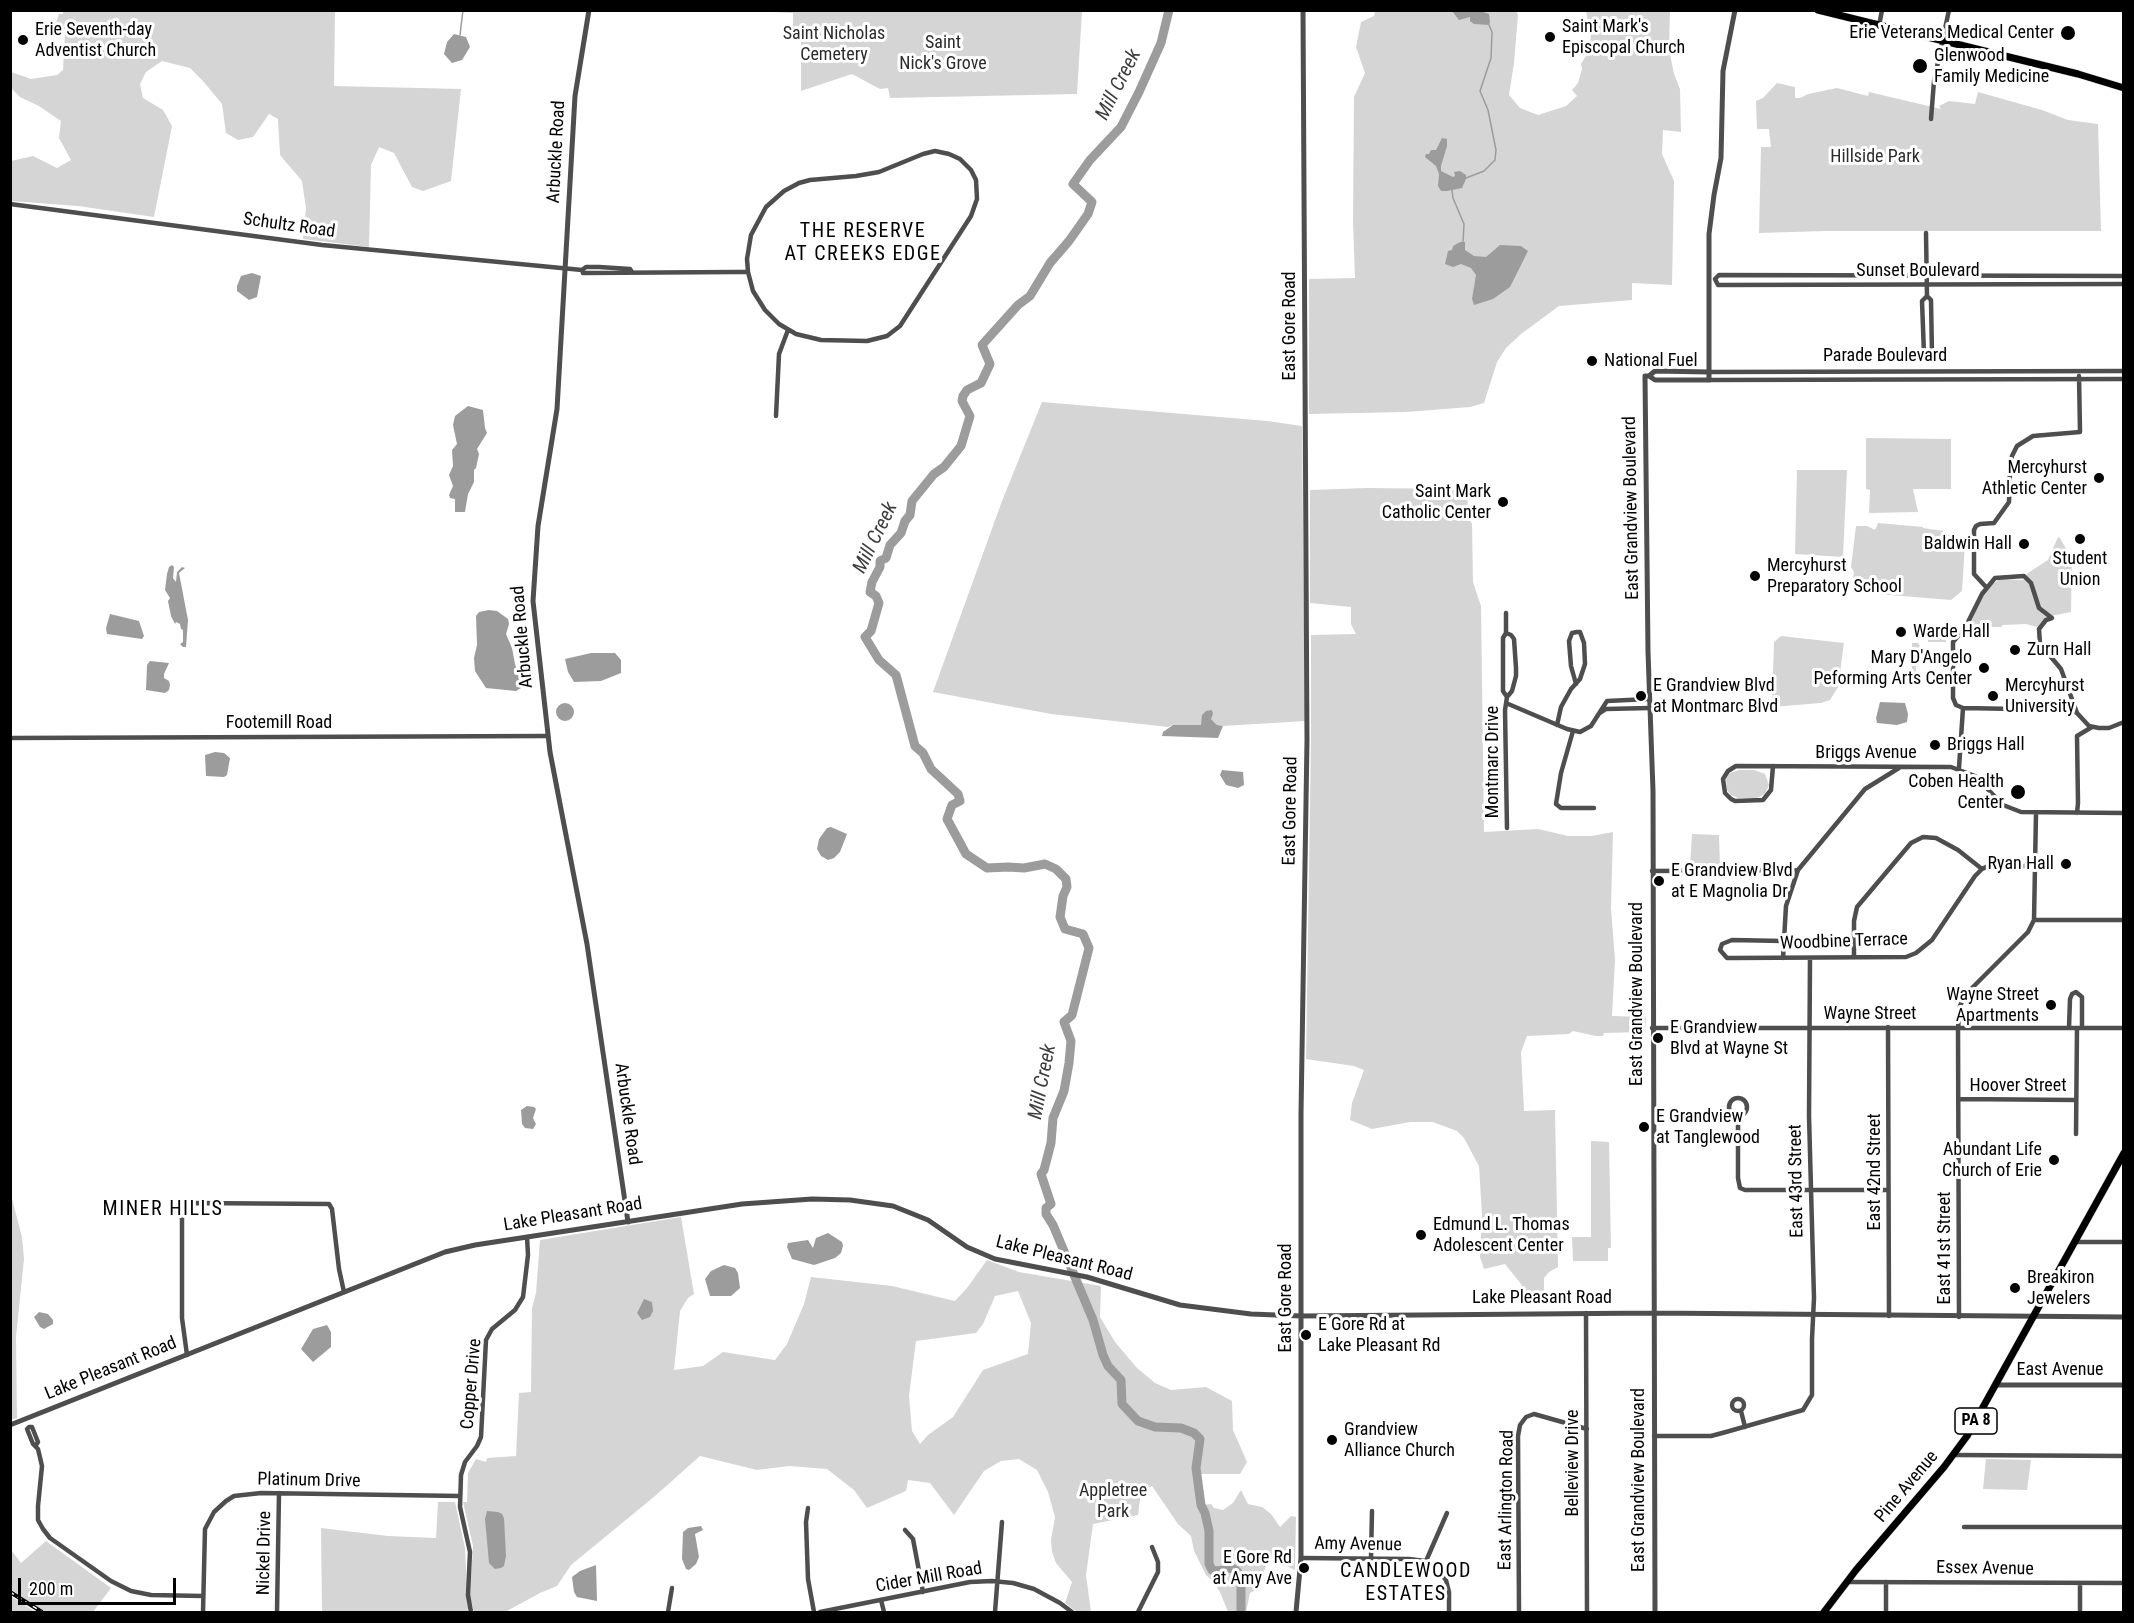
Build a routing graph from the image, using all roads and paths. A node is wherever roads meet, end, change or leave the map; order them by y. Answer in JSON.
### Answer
{"nodes":[{"id":1,"x":589,"y":10,"type":"edge"},
{"id":2,"x":1303,"y":10,"type":"edge"},
{"id":3,"x":1735,"y":10,"type":"edge"},
{"id":4,"x":1818,"y":10,"type":"edge"},
{"id":5,"x":1882,"y":10,"type":"edge"},
{"id":6,"x":1949,"y":10,"type":"edge"},
{"id":7,"x":1879,"y":26,"type":"junction"},
{"id":8,"x":1942,"y":41,"type":"junction"},
{"id":9,"x":2124,"y":88,"type":"edge"},
{"id":10,"x":1931,"y":119,"type":"dead end"},
{"id":11,"x":10,"y":204,"type":"edge"},
{"id":12,"x":1926,"y":233,"type":"dead end"},
{"id":13,"x":566,"y":269,"type":"junction"},
{"id":14,"x":748,"y":272,"type":"junction"},
{"id":15,"x":1928,"y":276,"type":"junction"},
{"id":16,"x":2124,"y":276,"type":"edge"},
{"id":17,"x":1711,"y":279,"type":"junction"},
{"id":18,"x":1927,"y":284,"type":"junction"},
{"id":19,"x":2124,"y":284,"type":"edge"},
{"id":20,"x":788,"y":330,"type":"junction"},
{"id":21,"x":1928,"y":370,"type":"junction"},
{"id":22,"x":2079,"y":371,"type":"junction"},
{"id":23,"x":2124,"y":371,"type":"edge"},
{"id":24,"x":1709,"y":372,"type":"junction"},
{"id":25,"x":1647,"y":376,"type":"junction"},
{"id":26,"x":2079,"y":379,"type":"junction"},
{"id":27,"x":2124,"y":379,"type":"edge"},
{"id":28,"x":1709,"y":380,"type":"junction"},
{"id":29,"x":1928,"y":380,"type":"junction"},
{"id":30,"x":776,"y":416,"type":"dead end"},
{"id":31,"x":1986,"y":587,"type":"junction"},
{"id":32,"x":1506,"y":613,"type":"dead end"},
{"id":33,"x":1506,"y":633,"type":"junction"},
{"id":34,"x":1576,"y":684,"type":"junction"},
{"id":35,"x":1507,"y":697,"type":"junction"},
{"id":36,"x":1649,"y":699,"type":"junction"},
{"id":37,"x":1506,"y":703,"type":"junction"},
{"id":38,"x":1650,"y":708,"type":"junction"},
{"id":39,"x":1963,"y":708,"type":"junction"},
{"id":40,"x":1600,"y":713,"type":"junction"},
{"id":41,"x":2077,"y":713,"type":"junction"},
{"id":42,"x":2124,"y":722,"type":"edge"},
{"id":43,"x":1557,"y":725,"type":"junction"},
{"id":44,"x":2092,"y":727,"type":"junction"},
{"id":45,"x":1573,"y":731,"type":"junction"},
{"id":46,"x":548,"y":736,"type":"junction"},
{"id":47,"x":10,"y":738,"type":"edge"},
{"id":48,"x":1773,"y":766,"type":"junction"},
{"id":49,"x":1901,"y":767,"type":"junction"},
{"id":50,"x":1959,"y":768,"type":"junction"},
{"id":51,"x":1594,"y":808,"type":"dead end"},
{"id":52,"x":2036,"y":813,"type":"junction"},
{"id":53,"x":2077,"y":813,"type":"junction"},
{"id":54,"x":2124,"y":813,"type":"edge"},
{"id":55,"x":1507,"y":828,"type":"dead end"},
{"id":56,"x":2034,"y":866,"type":"junction"},
{"id":57,"x":1982,"y":869,"type":"junction"},
{"id":58,"x":1798,"y":870,"type":"junction"},
{"id":59,"x":1652,"y":871,"type":"junction"},
{"id":60,"x":2034,"y":920,"type":"junction"},
{"id":61,"x":2124,"y":920,"type":"edge"},
{"id":62,"x":1784,"y":942,"type":"junction"},
{"id":63,"x":1783,"y":957,"type":"junction"},
{"id":64,"x":1854,"y":957,"type":"junction"},
{"id":65,"x":1810,"y":958,"type":"junction"},
{"id":66,"x":1809,"y":1027,"type":"junction"},
{"id":67,"x":1888,"y":1027,"type":"junction"},
{"id":68,"x":1652,"y":1028,"type":"junction"},
{"id":69,"x":1958,"y":1028,"type":"junction"},
{"id":70,"x":2069,"y":1028,"type":"junction"},
{"id":71,"x":2079,"y":1028,"type":"junction"},
{"id":72,"x":2124,"y":1028,"type":"edge"},
{"id":73,"x":1959,"y":1099,"type":"junction"},
{"id":74,"x":2076,"y":1100,"type":"junction"},
{"id":75,"x":1738,"y":1116,"type":"dead end"},
{"id":76,"x":2076,"y":1134,"type":"dead end"},
{"id":77,"x":2124,"y":1153,"type":"edge"},
{"id":78,"x":1811,"y":1189,"type":"junction"},
{"id":79,"x":1888,"y":1190,"type":"junction"},
{"id":80,"x":628,"y":1222,"type":"junction"},
{"id":81,"x":527,"y":1237,"type":"junction"},
{"id":82,"x":2075,"y":1242,"type":"junction"},
{"id":83,"x":2124,"y":1242,"type":"edge"},
{"id":84,"x":344,"y":1292,"type":"junction"},
{"id":85,"x":1586,"y":1313,"type":"junction"},
{"id":86,"x":1653,"y":1313,"type":"junction"},
{"id":87,"x":1813,"y":1315,"type":"junction"},
{"id":88,"x":1301,"y":1316,"type":"junction"},
{"id":89,"x":1889,"y":1316,"type":"junction"},
{"id":90,"x":1959,"y":1317,"type":"junction"},
{"id":91,"x":2034,"y":1317,"type":"junction"},
{"id":92,"x":2124,"y":1317,"type":"edge"},
{"id":93,"x":187,"y":1355,"type":"junction"},
{"id":94,"x":1996,"y":1385,"type":"junction"},
{"id":95,"x":2124,"y":1385,"type":"edge"},
{"id":96,"x":1741,"y":1411,"type":"dead end"},
{"id":97,"x":25,"y":1419,"type":"junction"},
{"id":98,"x":10,"y":1425,"type":"edge"},
{"id":99,"x":1745,"y":1427,"type":"junction"},
{"id":100,"x":1587,"y":1429,"type":"junction"},
{"id":101,"x":1654,"y":1436,"type":"junction"},
{"id":102,"x":1954,"y":1455,"type":"junction"},
{"id":103,"x":2124,"y":1456,"type":"edge"},
{"id":104,"x":279,"y":1493,"type":"junction"},
{"id":105,"x":460,"y":1496,"type":"junction"},
{"id":106,"x":808,"y":1508,"type":"dead end"},
{"id":107,"x":1372,"y":1511,"type":"dead end"},
{"id":108,"x":1447,"y":1513,"type":"dead end"},
{"id":109,"x":1002,"y":1522,"type":"dead end"},
{"id":110,"x":1964,"y":1527,"type":"dead end"},
{"id":111,"x":2124,"y":1527,"type":"edge"},
{"id":112,"x":905,"y":1530,"type":"dead end"},
{"id":113,"x":1152,"y":1547,"type":"dead end"},
{"id":114,"x":1301,"y":1558,"type":"junction"},
{"id":115,"x":1371,"y":1558,"type":"junction"},
{"id":116,"x":1426,"y":1561,"type":"junction"},
{"id":117,"x":998,"y":1581,"type":"junction"},
{"id":118,"x":1847,"y":1582,"type":"junction"},
{"id":119,"x":1886,"y":1582,"type":"junction"},
{"id":120,"x":2124,"y":1583,"type":"edge"},
{"id":121,"x":2080,"y":1584,"type":"junction"},
{"id":122,"x":672,"y":1588,"type":"dead end"},
{"id":123,"x":923,"y":1592,"type":"junction"},
{"id":124,"x":203,"y":1596,"type":"junction"},
{"id":125,"x":881,"y":1600,"type":"junction"},
{"id":126,"x":203,"y":1612,"type":"edge"},
{"id":127,"x":277,"y":1612,"type":"edge"},
{"id":128,"x":471,"y":1612,"type":"edge"},
{"id":129,"x":668,"y":1612,"type":"edge"},
{"id":130,"x":814,"y":1612,"type":"edge"},
{"id":131,"x":820,"y":1612,"type":"edge"},
{"id":132,"x":884,"y":1612,"type":"edge"},
{"id":133,"x":995,"y":1612,"type":"edge"},
{"id":134,"x":1071,"y":1612,"type":"edge"},
{"id":135,"x":1138,"y":1612,"type":"edge"},
{"id":136,"x":1296,"y":1612,"type":"edge"},
{"id":137,"x":1449,"y":1612,"type":"edge"},
{"id":138,"x":1519,"y":1612,"type":"edge"},
{"id":139,"x":1587,"y":1612,"type":"edge"},
{"id":140,"x":1654,"y":1612,"type":"edge"},
{"id":141,"x":1824,"y":1612,"type":"edge"},
{"id":142,"x":1886,"y":1612,"type":"edge"},
{"id":143,"x":2080,"y":1612,"type":"edge"}],
"edges":[{"from":1,"to":13,"type":"street","name":"Arbuckle Road"},
{"from":2,"to":88,"type":"street","name":"East Gore Road"},
{"from":3,"to":17,"type":"street"},
{"from":4,"to":7,"type":"main road"},
{"from":5,"to":7,"type":"street"},
{"from":6,"to":8,"type":"street"},
{"from":7,"to":8,"type":"main road"},
{"from":8,"to":9,"type":"main road"},
{"from":8,"to":10,"type":"street"},
{"from":11,"to":13,"type":"street","name":"Schultz Road"},
{"from":12,"to":15,"type":"street"},
{"from":13,"to":14,"type":"street","name":"Schultz Road"},
{"from":13,"to":46,"type":"street","name":"Arbuckle Road"},
{"from":14,"to":20,"type":"street"},
{"from":14,"to":20,"type":"street"},
{"from":15,"to":16,"type":"street","name":"Sunset Boulevard"},
{"from":15,"to":17,"type":"street","name":"Sunset Boulevard"},
{"from":15,"to":18,"type":"street"},
{"from":17,"to":18,"type":"street","name":"Sunset Boulevard"},
{"from":17,"to":24,"type":"street"},
{"from":18,"to":19,"type":"street","name":"Sunset Boulevard"},
{"from":18,"to":21,"type":"street"},
{"from":20,"to":30,"type":"street"},
{"from":21,"to":22,"type":"street","name":"Parade Boulevard"},
{"from":21,"to":24,"type":"street","name":"Parade Boulevard"},
{"from":21,"to":29,"type":"street"},
{"from":22,"to":23,"type":"street","name":"Parade Boulevard"},
{"from":22,"to":26,"type":"street"},
{"from":24,"to":25,"type":"street","name":"Parade Boulevard"},
{"from":24,"to":28,"type":"street"},
{"from":25,"to":28,"type":"street","name":"Parade Boulevard"},
{"from":25,"to":36,"type":"street","name":"East Grandview Boulevard"},
{"from":26,"to":27,"type":"street","name":"Parade Boulevard"},
{"from":26,"to":29,"type":"street","name":"Parade Boulevard"},
{"from":26,"to":31,"type":"street"},
{"from":28,"to":29,"type":"street","name":"Parade Boulevard"},
{"from":31,"to":39,"type":"street"},
{"from":31,"to":41,"type":"street"},
{"from":32,"to":33,"type":"street","name":"Montmarc Drive"},
{"from":33,"to":35,"type":"street","name":"Montmarc Drive"},
{"from":33,"to":35,"type":"street","name":"Montmarc Drive"},
{"from":34,"to":34,"type":"street"},
{"from":34,"to":43,"type":"street"},
{"from":35,"to":37,"type":"street","name":"Montmarc Drive"},
{"from":36,"to":38,"type":"street","name":"East Grandview Boulevard"},
{"from":36,"to":40,"type":"street"},
{"from":37,"to":43,"type":"street"},
{"from":37,"to":55,"type":"street","name":"Montmarc Drive"},
{"from":38,"to":40,"type":"street"},
{"from":38,"to":59,"type":"street","name":"East Grandview Boulevard"},
{"from":39,"to":41,"type":"street"},
{"from":39,"to":50,"type":"street"},
{"from":40,"to":45,"type":"street"},
{"from":41,"to":44,"type":"street"},
{"from":42,"to":44,"type":"street"},
{"from":43,"to":45,"type":"street"},
{"from":44,"to":53,"type":"street"},
{"from":45,"to":51,"type":"street"},
{"from":46,"to":47,"type":"street","name":"Footemill Road"},
{"from":46,"to":80,"type":"street","name":"Arbuckle Road"},
{"from":48,"to":48,"type":"street","name":"Briggs Avenue"},
{"from":48,"to":49,"type":"street","name":"Briggs Avenue"},
{"from":49,"to":50,"type":"street","name":"Briggs Avenue"},
{"from":49,"to":58,"type":"street"},
{"from":50,"to":52,"type":"street"},
{"from":52,"to":53,"type":"street"},
{"from":52,"to":56,"type":"street"},
{"from":53,"to":54,"type":"street"},
{"from":56,"to":57,"type":"street"},
{"from":56,"to":60,"type":"street"},
{"from":57,"to":64,"type":"street","name":"Woodbine Terrace"},
{"from":57,"to":64,"type":"street"},
{"from":58,"to":59,"type":"street"},
{"from":58,"to":62,"type":"street"},
{"from":59,"to":68,"type":"street","name":"East Grandview Boulevard"},
{"from":60,"to":61,"type":"street"},
{"from":60,"to":69,"type":"street","name":"East 41st Street"},
{"from":62,"to":63,"type":"street"},
{"from":62,"to":63,"type":"street","name":"Woodbine Terrace"},
{"from":63,"to":65,"type":"street","name":"Woodbine Terrace"},
{"from":64,"to":65,"type":"street","name":"Woodbine Terrace"},
{"from":65,"to":66,"type":"street","name":"East 43rd Street"},
{"from":66,"to":67,"type":"street","name":"Wayne Street"},
{"from":66,"to":68,"type":"street","name":"Wayne Street"},
{"from":66,"to":78,"type":"street","name":"East 43rd Street"},
{"from":67,"to":69,"type":"street","name":"Wayne Street"},
{"from":67,"to":79,"type":"street","name":"East 42nd Street"},
{"from":68,"to":86,"type":"street","name":"East Grandview Boulevard"},
{"from":69,"to":70,"type":"street","name":"Wayne Street"},
{"from":69,"to":73,"type":"street","name":"East 41st Street"},
{"from":70,"to":71,"type":"street","name":"Wayne Street"},
{"from":70,"to":71,"type":"street"},
{"from":71,"to":72,"type":"street","name":"Wayne Street"},
{"from":71,"to":74,"type":"street"},
{"from":73,"to":74,"type":"street","name":"Hoover Street"},
{"from":73,"to":90,"type":"street","name":"East 41st Street"},
{"from":74,"to":76,"type":"street"},
{"from":75,"to":78,"type":"street"},
{"from":77,"to":82,"type":"main road","name":"Pine Avenue","number":"PA 8"},
{"from":78,"to":79,"type":"street"},
{"from":78,"to":87,"type":"street","name":"East 43rd Street"},
{"from":79,"to":89,"type":"street","name":"East 42nd Street"},
{"from":80,"to":81,"type":"street","name":"Lake Pleasant Road"},
{"from":80,"to":88,"type":"street","name":"Lake Pleasant Road"},
{"from":81,"to":84,"type":"street","name":"Lake Pleasant Road"},
{"from":81,"to":105,"type":"street","name":"Copper Drive"},
{"from":82,"to":83,"type":"street"},
{"from":82,"to":91,"type":"main road","name":"Pine Avenue","number":"PA 8"},
{"from":84,"to":93,"type":"street","name":"Lake Pleasant Road"},
{"from":84,"to":93,"type":"street"},
{"from":85,"to":86,"type":"street","name":"Lake Pleasant Road"},
{"from":85,"to":88,"type":"street","name":"Lake Pleasant Road"},
{"from":85,"to":100,"type":"street","name":"Belleview Drive"},
{"from":86,"to":87,"type":"street","name":"Lake Pleasant Road"},
{"from":86,"to":101,"type":"street","name":"East Grandview Boulevard"},
{"from":87,"to":89,"type":"street","name":"Lake Pleasant Road"},
{"from":87,"to":99,"type":"street","name":"East 43rd Street"},
{"from":88,"to":114,"type":"street","name":"East Gore Road"},
{"from":89,"to":90,"type":"street","name":"Lake Pleasant Road"},
{"from":90,"to":91,"type":"street","name":"Lake Pleasant Road"},
{"from":91,"to":92,"type":"street","name":"Lake Pleasant Road"},
{"from":91,"to":94,"type":"main road","name":"Pine Avenue","number":"PA 8"},
{"from":93,"to":97,"type":"street","name":"Lake Pleasant Road"},
{"from":94,"to":95,"type":"street","name":"East Avenue"},
{"from":94,"to":102,"type":"main road","name":"Pine Avenue","number":"PA 8"},
{"from":96,"to":99,"type":"street"},
{"from":97,"to":98,"type":"street","name":"Lake Pleasant Road"},
{"from":97,"to":124,"type":"street"},
{"from":99,"to":101,"type":"street"},
{"from":100,"to":138,"type":"street","name":"East Arlington Road"},
{"from":100,"to":139,"type":"street","name":"Belleview Drive"},
{"from":101,"to":140,"type":"street","name":"East Grandview Boulevard"},
{"from":102,"to":103,"type":"street"},
{"from":102,"to":118,"type":"main road","name":"Pine Avenue","number":"PA 8"},
{"from":104,"to":105,"type":"street","name":"Platinum Drive"},
{"from":104,"to":124,"type":"street","name":"Platinum Drive"},
{"from":104,"to":127,"type":"street","name":"Nickel Drive"},
{"from":105,"to":128,"type":"street","name":"Copper Drive"},
{"from":106,"to":130,"type":"street"},
{"from":107,"to":115,"type":"street"},
{"from":108,"to":116,"type":"street"},
{"from":109,"to":117,"type":"street"},
{"from":110,"to":111,"type":"street"},
{"from":112,"to":123,"type":"street"},
{"from":113,"to":135,"type":"street"},
{"from":114,"to":115,"type":"street","name":"Amy Avenue"},
{"from":114,"to":136,"type":"street","name":"East Gore Road"},
{"from":115,"to":116,"type":"street","name":"Amy Avenue"},
{"from":116,"to":137,"type":"street","name":"Amy Avenue"},
{"from":117,"to":123,"type":"street","name":"Cider Mill Road"},
{"from":117,"to":133,"type":"street"},
{"from":117,"to":134,"type":"street","name":"Cider Mill Road"},
{"from":118,"to":119,"type":"street","name":"Essex Avenue"},
{"from":118,"to":141,"type":"main road","name":"Pine Avenue","number":"PA 8"},
{"from":119,"to":121,"type":"street","name":"Essex Avenue"},
{"from":119,"to":142,"type":"street"},
{"from":120,"to":121,"type":"street","name":"Essex Avenue"},
{"from":121,"to":143,"type":"street"},
{"from":122,"to":129,"type":"street"},
{"from":123,"to":125,"type":"street","name":"Cider Mill Road"},
{"from":124,"to":126,"type":"street"},
{"from":125,"to":131,"type":"street","name":"Cider Mill Road"},
{"from":125,"to":132,"type":"street"}]}
